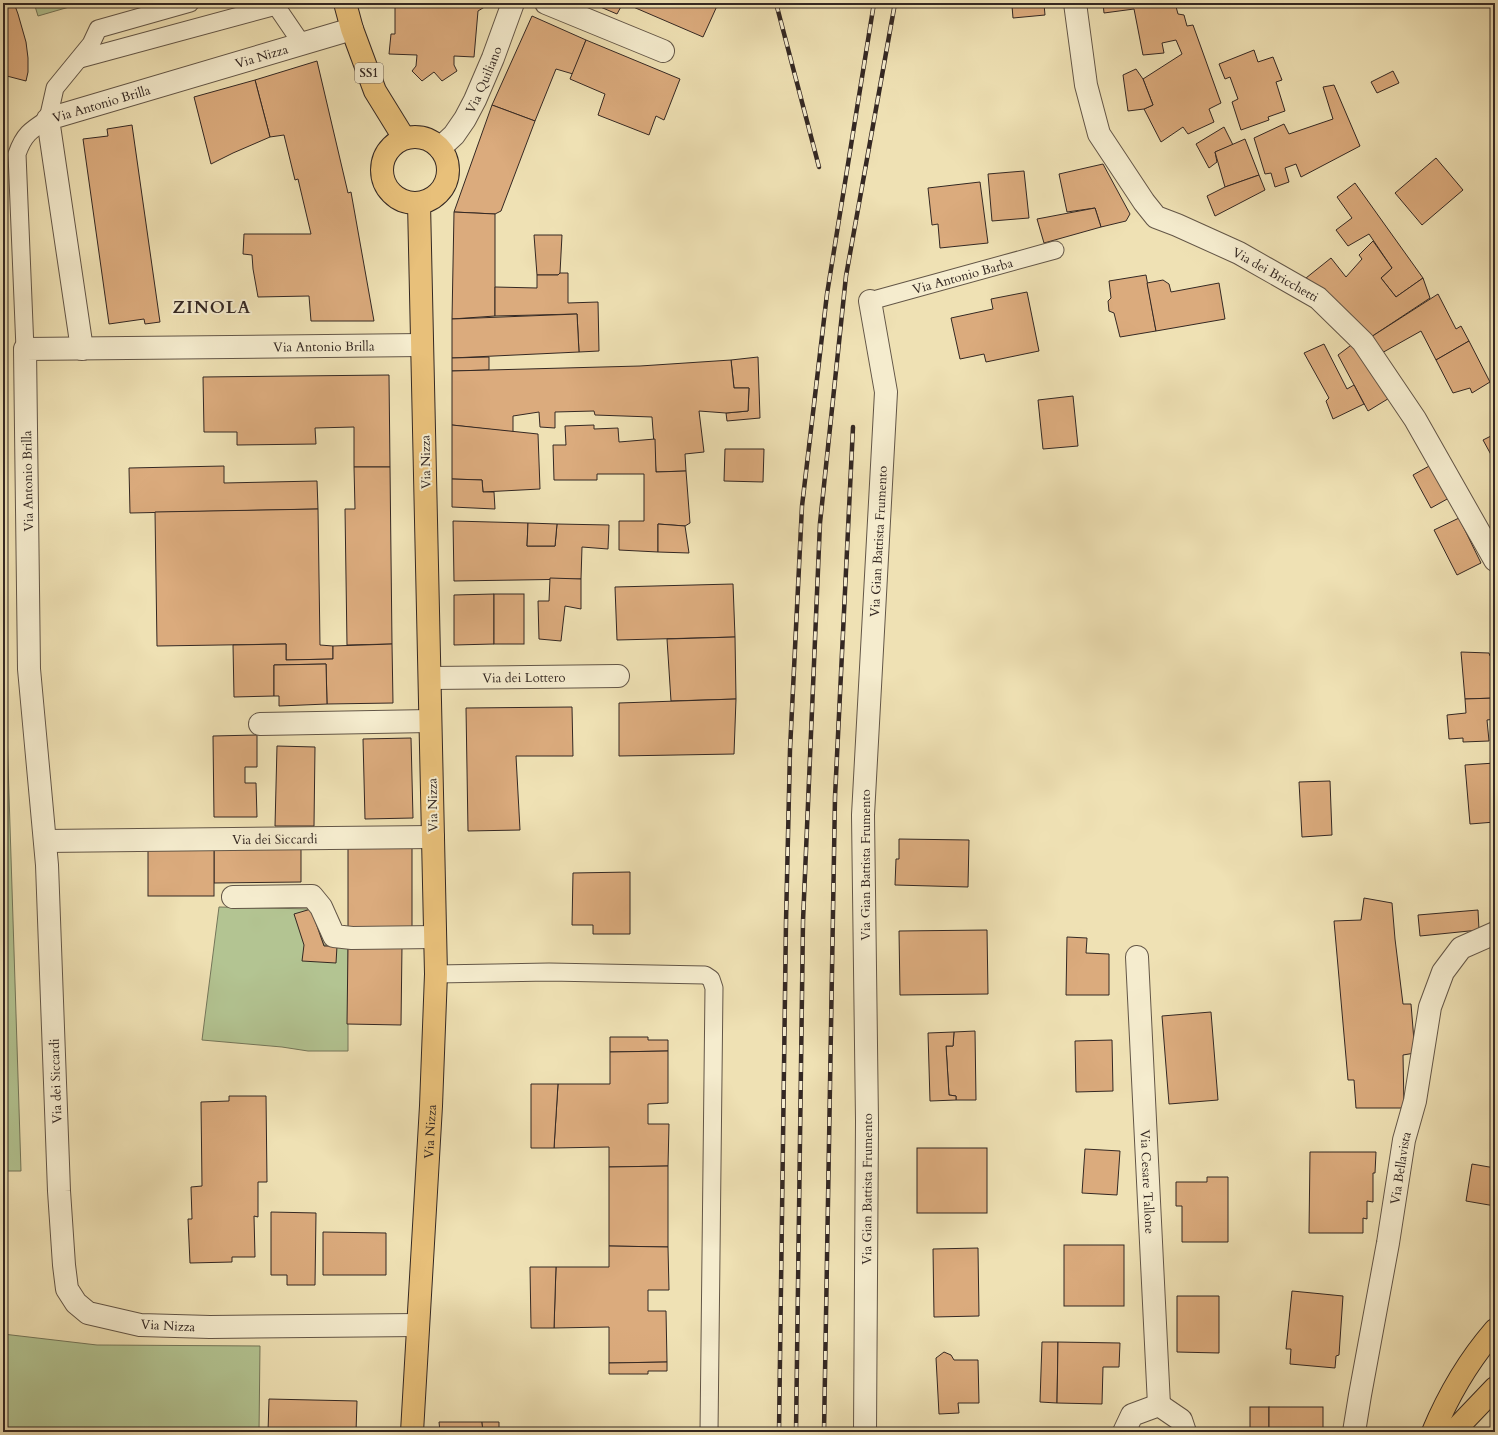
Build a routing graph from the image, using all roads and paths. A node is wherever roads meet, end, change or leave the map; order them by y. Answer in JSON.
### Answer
{"nodes":[{"id":1,"x":190,"y":3,"type":"edge"},
{"id":2,"x":345,"y":3,"type":"edge"},
{"id":3,"x":513,"y":3,"type":"edge"},
{"id":4,"x":546,"y":3,"type":"edge"},
{"id":5,"x":1075,"y":3,"type":"edge"},
{"id":6,"x":275,"y":5,"type":"edge"},
{"id":7,"x":352,"y":29,"type":"junction"},
{"id":8,"x":302,"y":44,"type":"junction"},
{"id":9,"x":663,"y":51,"type":"dead end"},
{"id":10,"x":80,"y":59,"type":"junction"},
{"id":11,"x":170,"y":83,"type":"joint"},
{"id":12,"x":55,"y":117,"type":"junction"},
{"id":13,"x":404,"y":138,"type":"junction"},
{"id":14,"x":440,"y":148,"type":"junction"},
{"id":15,"x":419,"y":203,"type":"junction"},
{"id":16,"x":1055,"y":250,"type":"dead end"},
{"id":17,"x":870,"y":300,"type":"joint"},
{"id":18,"x":422,"y":345,"type":"junction"},
{"id":19,"x":25,"y":349,"type":"junction"},
{"id":20,"x":82,"y":349,"type":"junction"},
{"id":21,"x":1495,"y":560,"type":"edge"},
{"id":22,"x":29,"y":670,"type":"joint"},
{"id":23,"x":618,"y":676,"type":"dead end"},
{"id":24,"x":430,"y":678,"type":"junction"},
{"id":25,"x":430,"y":721,"type":"junction"},
{"id":26,"x":260,"y":724,"type":"dead end"},
{"id":27,"x":433,"y":837,"type":"junction"},
{"id":28,"x":45,"y":841,"type":"junction"},
{"id":29,"x":233,"y":898,"type":"dead end"},
{"id":30,"x":1495,"y":933,"type":"edge"},
{"id":31,"x":435,"y":937,"type":"junction"},
{"id":32,"x":1137,"y":957,"type":"dead end"},
{"id":33,"x":436,"y":974,"type":"junction"},
{"id":34,"x":88,"y":1313,"type":"joint"},
{"id":35,"x":418,"y":1325,"type":"junction"},
{"id":36,"x":1495,"y":1330,"type":"edge"},
{"id":37,"x":1495,"y":1388,"type":"edge"},
{"id":38,"x":1159,"y":1406,"type":"junction"},
{"id":39,"x":412,"y":1432,"type":"edge"},
{"id":40,"x":709,"y":1432,"type":"edge"},
{"id":41,"x":865,"y":1432,"type":"edge"},
{"id":42,"x":1124,"y":1432,"type":"edge"},
{"id":43,"x":1185,"y":1432,"type":"edge"},
{"id":44,"x":1354,"y":1432,"type":"edge"},
{"id":45,"x":1433,"y":1432,"type":"edge"},
{"id":46,"x":1453,"y":1432,"type":"edge"}],
"edges":[{"from":1,"to":10,"type":"lane"},
{"from":2,"to":7,"type":"main road","number":"SS1"},
{"from":3,"to":14,"type":"street","name":"Via Quiliano"},
{"from":4,"to":9,"type":"street"},
{"from":5,"to":21,"type":"street","name":"Via dei Bricchetti"},
{"from":6,"to":8,"type":"lane"},
{"from":6,"to":10,"type":"lane"},
{"from":7,"to":8,"type":"street","name":"Via Nizza"},
{"from":7,"to":13,"type":"main road","number":"SS1"},
{"from":8,"to":11,"type":"street","name":"Via Nizza"},
{"from":10,"to":12,"type":"lane"},
{"from":11,"to":12,"type":"street","name":"Via Antonio Brilla"},
{"from":12,"to":19,"type":"lane"},
{"from":12,"to":20,"type":"street","name":"Via Antonio Brilla"},
{"from":13,"to":14,"type":"main road"},
{"from":13,"to":15,"type":"main road"},
{"from":14,"to":15,"type":"main road"},
{"from":15,"to":18,"type":"main road","name":"Via Nizza"},
{"from":16,"to":17,"type":"lane","name":"Via Antonio Barba"},
{"from":17,"to":41,"type":"street","name":"Via Gian Battista Frumento"},
{"from":18,"to":20,"type":"street","name":"Via Antonio Brilla"},
{"from":18,"to":24,"type":"main road","name":"Via Nizza"},
{"from":19,"to":20,"type":"street","name":"Via Antonio Brilla"},
{"from":19,"to":22,"type":"street","name":"Via Antonio Brilla"},
{"from":22,"to":28,"type":"street","name":"Via dei Siccardi"},
{"from":23,"to":24,"type":"street","name":"Via dei Lottero"},
{"from":24,"to":25,"type":"main road","name":"Via Nizza"},
{"from":25,"to":26,"type":"street"},
{"from":25,"to":27,"type":"main road","name":"Via Nizza"},
{"from":27,"to":28,"type":"street","name":"Via dei Siccardi"},
{"from":27,"to":31,"type":"main road","name":"Via Nizza"},
{"from":28,"to":34,"type":"street","name":"Via dei Siccardi"},
{"from":29,"to":31,"type":"street"},
{"from":30,"to":44,"type":"street","name":"Via Bellavista"},
{"from":31,"to":33,"type":"main road","name":"Via Nizza"},
{"from":32,"to":38,"type":"street","name":"Via Cesare Tallone"},
{"from":33,"to":35,"type":"main road","name":"Via Nizza"},
{"from":33,"to":40,"type":"lane"},
{"from":34,"to":35,"type":"street","name":"Via Nizza"},
{"from":35,"to":39,"type":"main road","name":"Via Nizza"},
{"from":36,"to":45,"type":"main road"},
{"from":37,"to":46,"type":"main road"},
{"from":38,"to":42,"type":"street"},
{"from":38,"to":43,"type":"street"}]}
